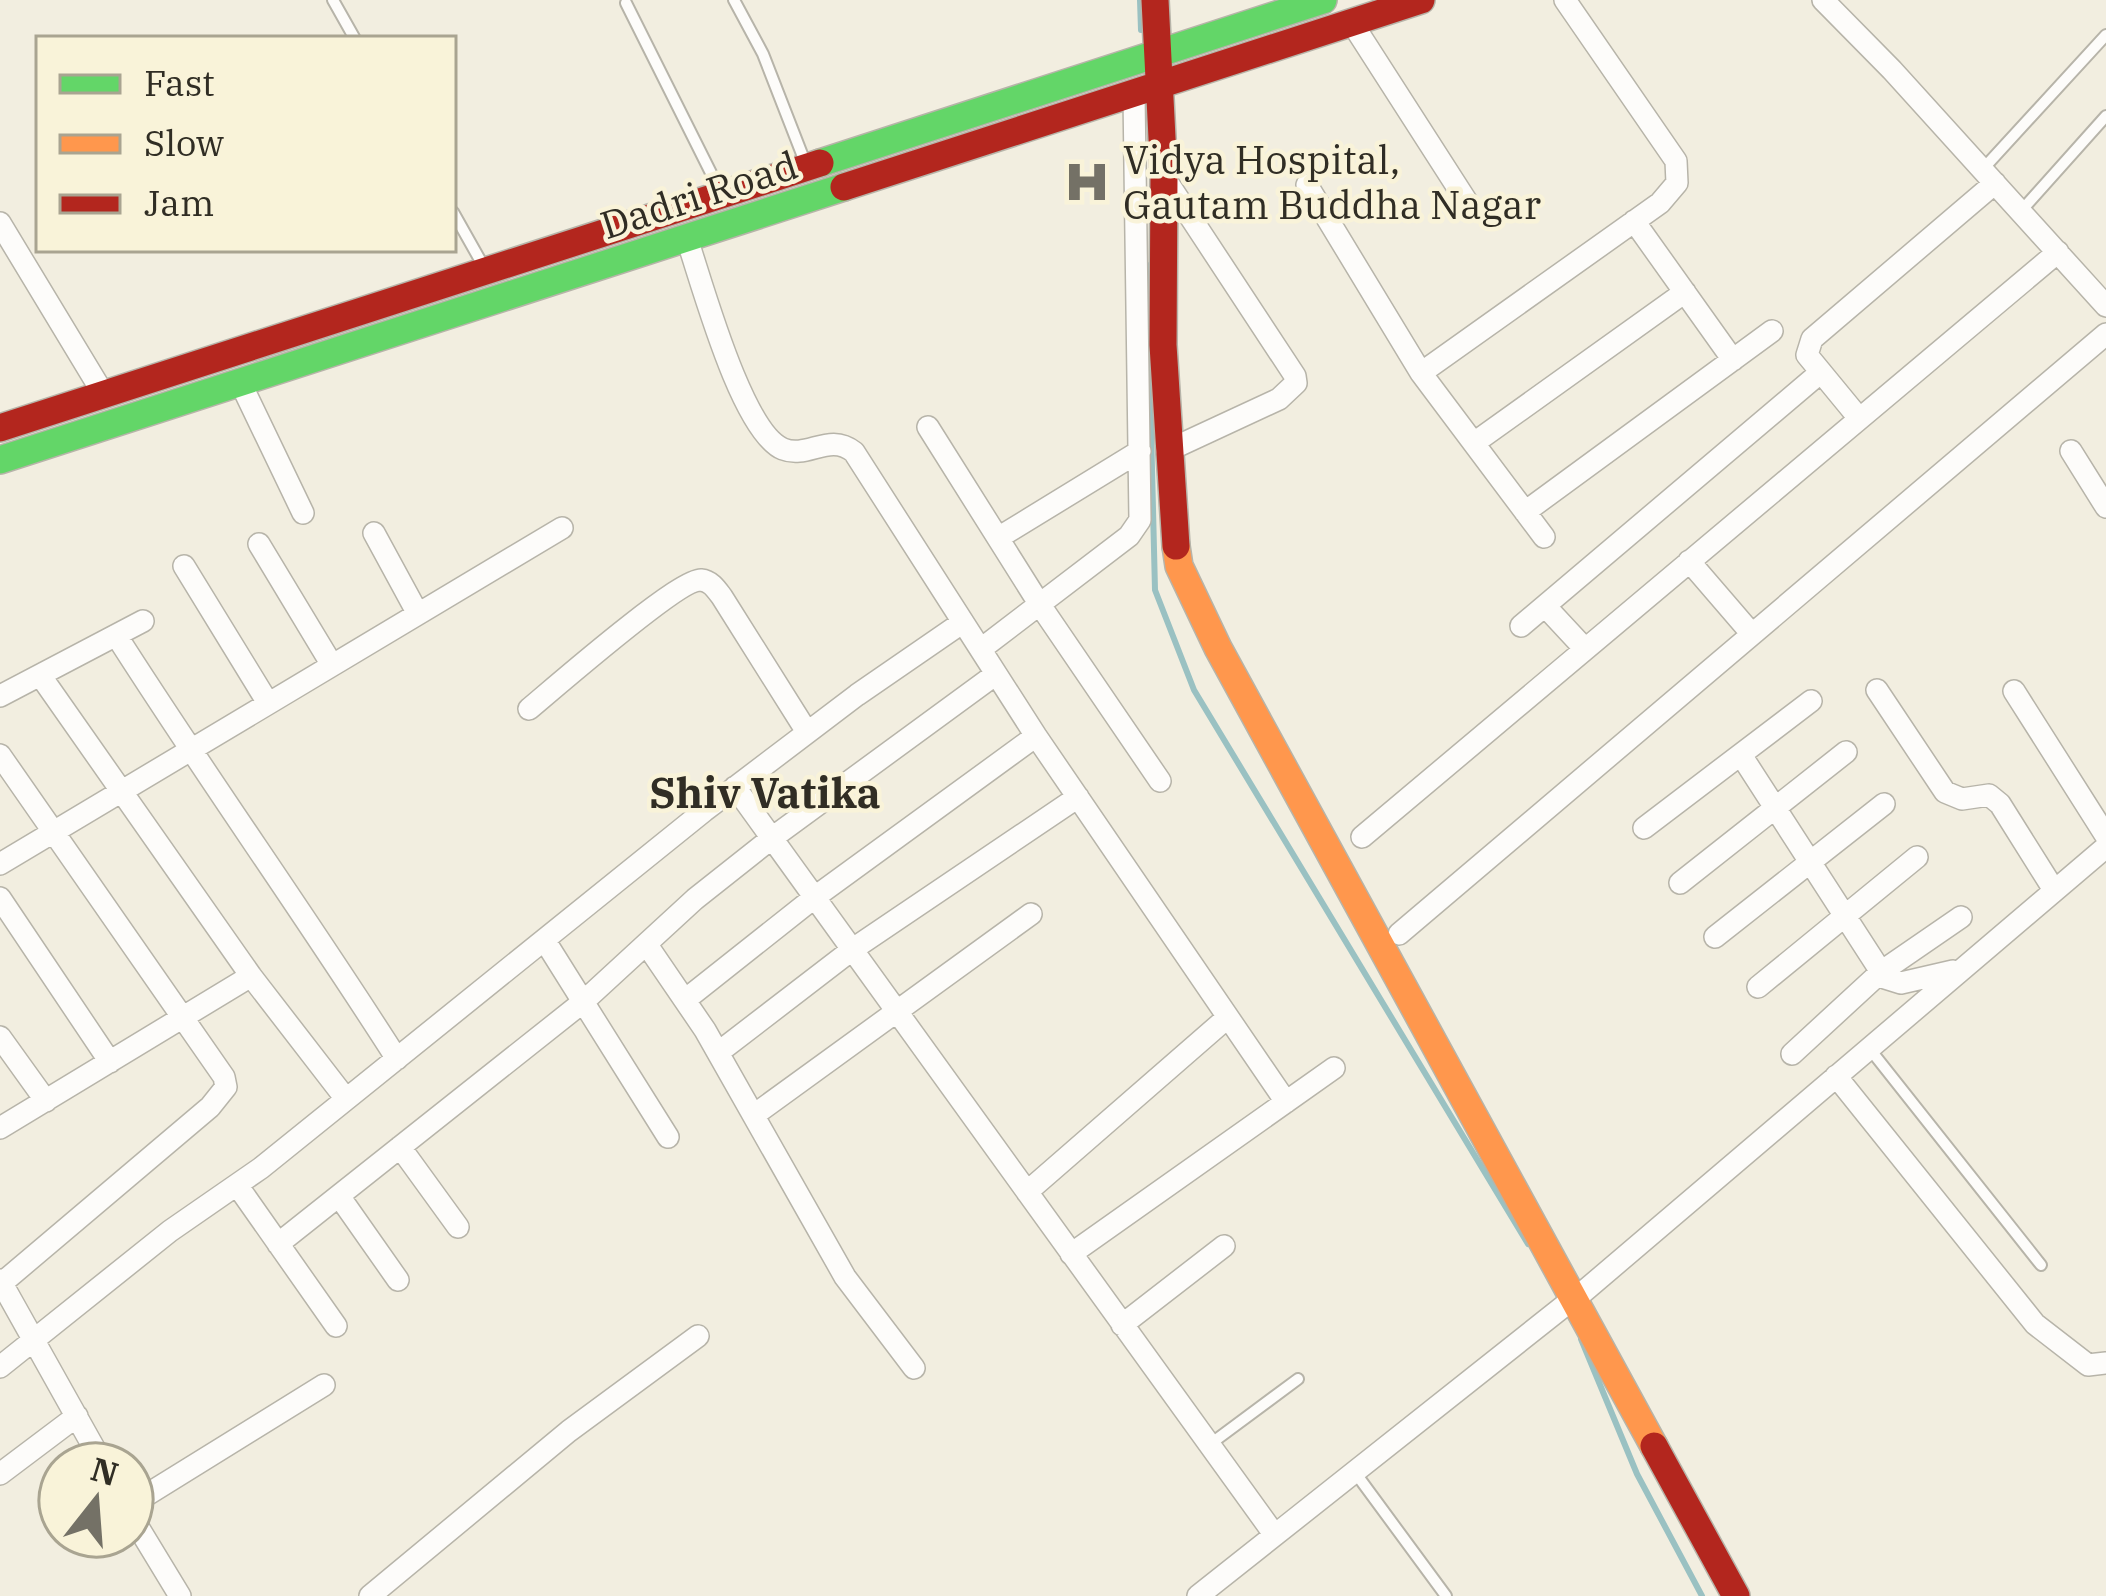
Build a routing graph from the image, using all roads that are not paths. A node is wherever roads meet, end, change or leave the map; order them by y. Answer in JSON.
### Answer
{"nodes":[{"id":1,"x":333,"y":0,"type":"edge"},
{"id":2,"x":734,"y":0,"type":"edge"},
{"id":3,"x":1155,"y":0,"type":"edge"},
{"id":4,"x":1323,"y":0,"type":"edge"},
{"id":5,"x":1420,"y":0,"type":"edge"},
{"id":6,"x":1565,"y":0,"type":"edge"},
{"id":7,"x":1823,"y":0,"type":"edge"},
{"id":8,"x":626,"y":3,"type":"dead end"},
{"id":9,"x":1352,"y":23,"type":"junction"},
{"id":10,"x":2106,"y":35,"type":"edge"},
{"id":11,"x":353,"y":36,"type":"edge"},
{"id":12,"x":1158,"y":56,"type":"junction"},
{"id":13,"x":1147,"y":91,"type":"junction"},
{"id":14,"x":2106,"y":116,"type":"edge"},
{"id":15,"x":808,"y":168,"type":"junction"},
{"id":16,"x":1989,"y":176,"type":"junction"},
{"id":17,"x":1164,"y":177,"type":"junction"},
{"id":18,"x":1307,"y":185,"type":"dead end"},
{"id":19,"x":722,"y":196,"type":"junction"},
{"id":20,"x":1467,"y":202,"type":"dead end"},
{"id":21,"x":2021,"y":211,"type":"junction"},
{"id":22,"x":456,"y":217,"type":"edge"},
{"id":23,"x":1634,"y":221,"type":"junction"},
{"id":24,"x":0,"y":223,"type":"edge"},
{"id":25,"x":687,"y":239,"type":"junction"},
{"id":26,"x":2058,"y":252,"type":"junction"},
{"id":27,"x":486,"y":272,"type":"junction"},
{"id":28,"x":1685,"y":292,"type":"junction"},
{"id":29,"x":2106,"y":306,"type":"edge"},
{"id":30,"x":1772,"y":331,"type":"dead end"},
{"id":31,"x":2106,"y":334,"type":"edge"},
{"id":32,"x":1733,"y":360,"type":"junction"},
{"id":33,"x":1821,"y":372,"type":"junction"},
{"id":34,"x":1421,"y":373,"type":"junction"},
{"id":35,"x":241,"y":384,"type":"junction"},
{"id":36,"x":104,"y":394,"type":"junction"},
{"id":37,"x":1858,"y":417,"type":"junction"},
{"id":38,"x":928,"y":427,"type":"dead end"},
{"id":39,"x":0,"y":428,"type":"edge"},
{"id":40,"x":1474,"y":443,"type":"junction"},
{"id":41,"x":1154,"y":451,"type":"junction"},
{"id":42,"x":2072,"y":451,"type":"dead end"},
{"id":43,"x":0,"y":460,"type":"edge"},
{"id":44,"x":2106,"y":507,"type":"edge"},
{"id":45,"x":1525,"y":512,"type":"junction"},
{"id":46,"x":303,"y":513,"type":"dead end"},
{"id":47,"x":562,"y":528,"type":"dead end"},
{"id":48,"x":374,"y":532,"type":"dead end"},
{"id":49,"x":1544,"y":537,"type":"dead end"},
{"id":50,"x":998,"y":538,"type":"junction"},
{"id":51,"x":259,"y":544,"type":"dead end"},
{"id":52,"x":1689,"y":561,"type":"junction"},
{"id":53,"x":184,"y":566,"type":"dead end"},
{"id":54,"x":1040,"y":604,"type":"junction"},
{"id":55,"x":1545,"y":606,"type":"junction"},
{"id":56,"x":418,"y":614,"type":"junction"},
{"id":57,"x":143,"y":620,"type":"dead end"},
{"id":58,"x":963,"y":622,"type":"junction"},
{"id":59,"x":1521,"y":626,"type":"dead end"},
{"id":60,"x":1751,"y":633,"type":"junction"},
{"id":61,"x":116,"y":634,"type":"junction"},
{"id":62,"x":981,"y":650,"type":"junction"},
{"id":63,"x":1585,"y":650,"type":"junction"},
{"id":64,"x":332,"y":665,"type":"junction"},
{"id":65,"x":40,"y":674,"type":"junction"},
{"id":66,"x":996,"y":674,"type":"junction"},
{"id":67,"x":1877,"y":690,"type":"dead end"},
{"id":68,"x":2014,"y":691,"type":"dead end"},
{"id":69,"x":0,"y":696,"type":"edge"},
{"id":70,"x":1811,"y":701,"type":"dead end"},
{"id":71,"x":268,"y":703,"type":"junction"},
{"id":72,"x":529,"y":709,"type":"dead end"},
{"id":73,"x":807,"y":732,"type":"junction"},
{"id":74,"x":1036,"y":736,"type":"junction"},
{"id":75,"x":189,"y":749,"type":"junction"},
{"id":76,"x":1846,"y":752,"type":"dead end"},
{"id":77,"x":0,"y":755,"type":"edge"},
{"id":78,"x":1742,"y":755,"type":"junction"},
{"id":79,"x":1160,"y":781,"type":"dead end"},
{"id":80,"x":735,"y":788,"type":"junction"},
{"id":81,"x":121,"y":791,"type":"junction"},
{"id":82,"x":1078,"y":797,"type":"junction"},
{"id":83,"x":1883,"y":805,"type":"dead end"},
{"id":84,"x":1776,"y":808,"type":"junction"},
{"id":85,"x":1644,"y":828,"type":"dead end"},
{"id":86,"x":55,"y":831,"type":"junction"},
{"id":87,"x":2106,"y":836,"type":"edge"},
{"id":88,"x":1362,"y":837,"type":"dead end"},
{"id":89,"x":772,"y":838,"type":"junction"},
{"id":90,"x":1917,"y":857,"type":"dead end"},
{"id":91,"x":2101,"y":860,"type":"edge"},
{"id":92,"x":1811,"y":862,"type":"junction"},
{"id":93,"x":0,"y":864,"type":"edge"},
{"id":94,"x":1680,"y":883,"type":"dead end"},
{"id":95,"x":2054,"y":890,"type":"junction"},
{"id":96,"x":815,"y":897,"type":"junction"},
{"id":97,"x":0,"y":898,"type":"edge"},
{"id":98,"x":1031,"y":914,"type":"dead end"},
{"id":99,"x":1843,"y":916,"type":"junction"},
{"id":100,"x":1961,"y":917,"type":"dead end"},
{"id":101,"x":1399,"y":934,"type":"dead end"},
{"id":102,"x":1714,"y":937,"type":"dead end"},
{"id":103,"x":545,"y":941,"type":"junction"},
{"id":104,"x":647,"y":945,"type":"junction"},
{"id":105,"x":854,"y":949,"type":"junction"},
{"id":106,"x":1959,"y":970,"type":"junction"},
{"id":107,"x":1880,"y":972,"type":"junction"},
{"id":108,"x":251,"y":976,"type":"junction"},
{"id":109,"x":1758,"y":987,"type":"dead end"},
{"id":110,"x":685,"y":1000,"type":"junction"},
{"id":111,"x":583,"y":1002,"type":"junction"},
{"id":112,"x":897,"y":1010,"type":"junction"},
{"id":113,"x":1228,"y":1017,"type":"junction"},
{"id":114,"x":180,"y":1019,"type":"junction"},
{"id":115,"x":0,"y":1037,"type":"edge"},
{"id":116,"x":1869,"y":1048,"type":"junction"},
{"id":117,"x":718,"y":1052,"type":"junction"},
{"id":118,"x":1792,"y":1054,"type":"dead end"},
{"id":119,"x":397,"y":1059,"type":"junction"},
{"id":120,"x":110,"y":1062,"type":"junction"},
{"id":121,"x":1334,"y":1068,"type":"dead end"},
{"id":122,"x":1836,"y":1076,"type":"junction"},
{"id":123,"x":346,"y":1100,"type":"junction"},
{"id":124,"x":46,"y":1101,"type":"junction"},
{"id":125,"x":1286,"y":1102,"type":"junction"},
{"id":126,"x":754,"y":1115,"type":"junction"},
{"id":127,"x":0,"y":1128,"type":"edge"},
{"id":128,"x":668,"y":1137,"type":"dead end"},
{"id":129,"x":400,"y":1147,"type":"junction"},
{"id":130,"x":237,"y":1185,"type":"junction"},
{"id":131,"x":1027,"y":1192,"type":"junction"},
{"id":132,"x":339,"y":1196,"type":"junction"},
{"id":133,"x":458,"y":1227,"type":"dead end"},
{"id":134,"x":278,"y":1244,"type":"junction"},
{"id":135,"x":1224,"y":1246,"type":"dead end"},
{"id":136,"x":1071,"y":1254,"type":"junction"},
{"id":137,"x":2041,"y":1265,"type":"dead end"},
{"id":138,"x":398,"y":1280,"type":"dead end"},
{"id":139,"x":1,"y":1281,"type":"edge"},
{"id":140,"x":1568,"y":1303,"type":"junction"},
{"id":141,"x":1122,"y":1324,"type":"junction"},
{"id":142,"x":336,"y":1326,"type":"dead end"},
{"id":143,"x":698,"y":1336,"type":"dead end"},
{"id":144,"x":35,"y":1340,"type":"junction"},
{"id":145,"x":2106,"y":1363,"type":"edge"},
{"id":146,"x":0,"y":1367,"type":"edge"},
{"id":147,"x":914,"y":1368,"type":"dead end"},
{"id":148,"x":1298,"y":1379,"type":"dead end"},
{"id":149,"x":324,"y":1385,"type":"dead end"},
{"id":150,"x":77,"y":1416,"type":"junction"},
{"id":151,"x":90,"y":1440,"type":"edge"},
{"id":152,"x":1209,"y":1445,"type":"junction"},
{"id":153,"x":1354,"y":1471,"type":"junction"},
{"id":154,"x":0,"y":1474,"type":"edge"},
{"id":155,"x":156,"y":1489,"type":"edge"},
{"id":156,"x":1274,"y":1534,"type":"junction"},
{"id":157,"x":156,"y":1556,"type":"edge"},
{"id":158,"x":180,"y":1596,"type":"edge"},
{"id":159,"x":370,"y":1596,"type":"edge"},
{"id":160,"x":1198,"y":1596,"type":"edge"},
{"id":161,"x":1446,"y":1596,"type":"edge"},
{"id":162,"x":1736,"y":1596,"type":"edge"}],
"edges":[{"from":1,"to":11,"type":"lane"},
{"from":2,"to":15,"type":"lane"},
{"from":3,"to":12,"type":"street"},
{"from":4,"to":12,"type":"street","name":"Dadri Road"},
{"from":5,"to":9,"type":"street","name":"Dadri Road"},
{"from":6,"to":23,"type":"street"},
{"from":7,"to":16,"type":"street"},
{"from":8,"to":19,"type":"lane"},
{"from":9,"to":13,"type":"street","name":"Dadri Road"},
{"from":9,"to":20,"type":"street"},
{"from":10,"to":16,"type":"lane"},
{"from":12,"to":13,"type":"street"},
{"from":12,"to":15,"type":"street","name":"Dadri Road"},
{"from":13,"to":17,"type":"street"},
{"from":13,"to":25,"type":"street","name":"Dadri Road"},
{"from":13,"to":41,"type":"street"},
{"from":14,"to":21,"type":"lane"},
{"from":15,"to":19,"type":"street","name":"Dadri Road"},
{"from":16,"to":21,"type":"street"},
{"from":16,"to":33,"type":"street"},
{"from":17,"to":41,"type":"street"},
{"from":17,"to":41,"type":"street"},
{"from":18,"to":34,"type":"street"},
{"from":19,"to":27,"type":"street","name":"Dadri Road"},
{"from":21,"to":26,"type":"street"},
{"from":22,"to":27,"type":"lane"},
{"from":23,"to":28,"type":"street"},
{"from":23,"to":34,"type":"street"},
{"from":24,"to":36,"type":"street"},
{"from":25,"to":35,"type":"street","name":"Dadri Road"},
{"from":25,"to":58,"type":"street"},
{"from":26,"to":29,"type":"street"},
{"from":26,"to":37,"type":"street"},
{"from":27,"to":36,"type":"street","name":"Dadri Road"},
{"from":28,"to":32,"type":"street"},
{"from":28,"to":40,"type":"street"},
{"from":30,"to":32,"type":"street"},
{"from":31,"to":60,"type":"street"},
{"from":32,"to":45,"type":"street"},
{"from":33,"to":37,"type":"street"},
{"from":33,"to":55,"type":"street"},
{"from":34,"to":40,"type":"street"},
{"from":35,"to":43,"type":"street","name":"Dadri Road"},
{"from":35,"to":46,"type":"street"},
{"from":36,"to":39,"type":"street","name":"Dadri Road"},
{"from":37,"to":52,"type":"street"},
{"from":38,"to":50,"type":"street"},
{"from":40,"to":45,"type":"street"},
{"from":41,"to":50,"type":"street"},
{"from":41,"to":54,"type":"street"},
{"from":41,"to":140,"type":"street"},
{"from":42,"to":44,"type":"street"},
{"from":45,"to":49,"type":"street"},
{"from":47,"to":56,"type":"street"},
{"from":48,"to":56,"type":"street"},
{"from":50,"to":54,"type":"street"},
{"from":51,"to":64,"type":"street"},
{"from":52,"to":60,"type":"street"},
{"from":52,"to":63,"type":"street"},
{"from":53,"to":71,"type":"street"},
{"from":54,"to":62,"type":"street"},
{"from":54,"to":79,"type":"street"},
{"from":55,"to":59,"type":"street"},
{"from":55,"to":63,"type":"street"},
{"from":56,"to":64,"type":"street"},
{"from":57,"to":61,"type":"street"},
{"from":58,"to":62,"type":"street"},
{"from":58,"to":73,"type":"street"},
{"from":60,"to":101,"type":"street"},
{"from":61,"to":65,"type":"street"},
{"from":61,"to":75,"type":"street"},
{"from":62,"to":66,"type":"street"},
{"from":63,"to":88,"type":"street"},
{"from":64,"to":71,"type":"street"},
{"from":65,"to":69,"type":"street"},
{"from":65,"to":81,"type":"street"},
{"from":66,"to":74,"type":"street"},
{"from":66,"to":89,"type":"street"},
{"from":67,"to":95,"type":"street"},
{"from":68,"to":87,"type":"street"},
{"from":70,"to":78,"type":"street"},
{"from":71,"to":75,"type":"street"},
{"from":72,"to":73,"type":"street"},
{"from":73,"to":80,"type":"street"},
{"from":74,"to":82,"type":"street"},
{"from":74,"to":96,"type":"street"},
{"from":75,"to":81,"type":"street"},
{"from":75,"to":119,"type":"street"},
{"from":76,"to":84,"type":"street"},
{"from":77,"to":86,"type":"street"},
{"from":78,"to":84,"type":"street"},
{"from":78,"to":85,"type":"street"},
{"from":80,"to":89,"type":"street"},
{"from":80,"to":103,"type":"street"},
{"from":81,"to":86,"type":"street"},
{"from":81,"to":108,"type":"street"},
{"from":82,"to":105,"type":"street"},
{"from":82,"to":113,"type":"street"},
{"from":83,"to":92,"type":"street"},
{"from":84,"to":92,"type":"street"},
{"from":84,"to":94,"type":"street"},
{"from":86,"to":93,"type":"street"},
{"from":86,"to":114,"type":"street"},
{"from":89,"to":96,"type":"street"},
{"from":89,"to":104,"type":"street"},
{"from":90,"to":99,"type":"street"},
{"from":91,"to":95,"type":"street"},
{"from":92,"to":99,"type":"street"},
{"from":92,"to":102,"type":"street"},
{"from":95,"to":106,"type":"street"},
{"from":96,"to":105,"type":"street"},
{"from":96,"to":110,"type":"street"},
{"from":97,"to":120,"type":"street"},
{"from":98,"to":112,"type":"street"},
{"from":99,"to":107,"type":"street"},
{"from":99,"to":109,"type":"street"},
{"from":100,"to":107,"type":"street"},
{"from":103,"to":111,"type":"street"},
{"from":103,"to":119,"type":"street"},
{"from":104,"to":110,"type":"street"},
{"from":104,"to":111,"type":"street"},
{"from":105,"to":112,"type":"street"},
{"from":105,"to":117,"type":"street"},
{"from":106,"to":107,"type":"street"},
{"from":106,"to":116,"type":"street"},
{"from":107,"to":118,"type":"street"},
{"from":108,"to":114,"type":"street"},
{"from":108,"to":123,"type":"street"},
{"from":110,"to":117,"type":"street"},
{"from":111,"to":128,"type":"street"},
{"from":111,"to":129,"type":"street"},
{"from":112,"to":126,"type":"street"},
{"from":112,"to":131,"type":"street"},
{"from":113,"to":125,"type":"street"},
{"from":113,"to":131,"type":"street"},
{"from":114,"to":120,"type":"street"},
{"from":114,"to":139,"type":"street"},
{"from":115,"to":124,"type":"street"},
{"from":116,"to":122,"type":"street"},
{"from":116,"to":137,"type":"lane"},
{"from":117,"to":126,"type":"street"},
{"from":119,"to":123,"type":"street"},
{"from":120,"to":124,"type":"street"},
{"from":121,"to":125,"type":"street"},
{"from":122,"to":140,"type":"street"},
{"from":122,"to":145,"type":"street"},
{"from":123,"to":130,"type":"street"},
{"from":124,"to":127,"type":"street"},
{"from":125,"to":136,"type":"street"},
{"from":126,"to":147,"type":"street"},
{"from":129,"to":132,"type":"street"},
{"from":129,"to":133,"type":"street"},
{"from":130,"to":134,"type":"street"},
{"from":130,"to":144,"type":"street"},
{"from":131,"to":136,"type":"street"},
{"from":132,"to":134,"type":"street"},
{"from":132,"to":138,"type":"street"},
{"from":134,"to":142,"type":"street"},
{"from":135,"to":141,"type":"street"},
{"from":136,"to":141,"type":"street"},
{"from":139,"to":144,"type":"street"},
{"from":140,"to":153,"type":"street"},
{"from":140,"to":162,"type":"street"},
{"from":141,"to":152,"type":"street"},
{"from":143,"to":159,"type":"street"},
{"from":144,"to":146,"type":"street"},
{"from":144,"to":150,"type":"street"},
{"from":148,"to":152,"type":"lane"},
{"from":149,"to":155,"type":"street"},
{"from":150,"to":151,"type":"street"},
{"from":150,"to":154,"type":"street"},
{"from":152,"to":156,"type":"street"},
{"from":153,"to":156,"type":"street"},
{"from":153,"to":161,"type":"lane"},
{"from":156,"to":160,"type":"street"},
{"from":157,"to":158,"type":"street"}]}
